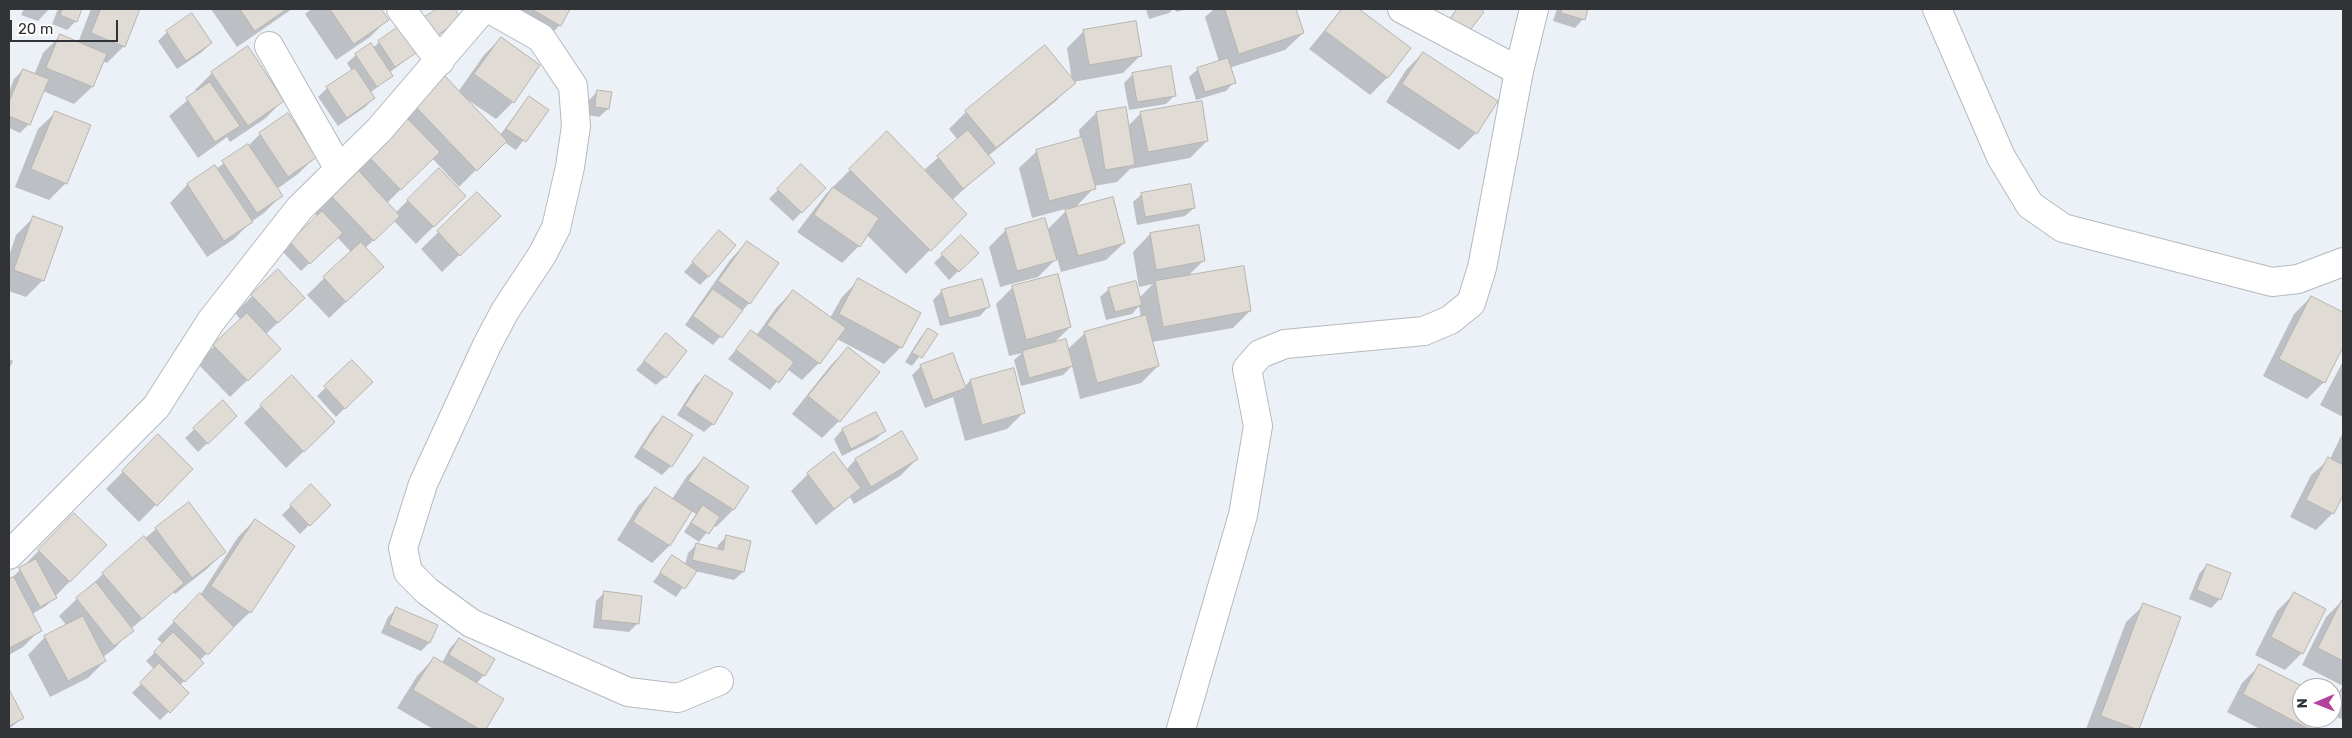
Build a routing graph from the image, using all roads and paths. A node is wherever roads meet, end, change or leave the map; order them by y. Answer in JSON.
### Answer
{"nodes":[{"id":1,"x":401,"y":9,"type":"edge"},
{"id":2,"x":483,"y":9,"type":"edge"},
{"id":3,"x":490,"y":9,"type":"edge"},
{"id":4,"x":1402,"y":9,"type":"edge"},
{"id":5,"x":1534,"y":9,"type":"edge"},
{"id":6,"x":1937,"y":9,"type":"edge"},
{"id":7,"x":269,"y":46,"type":"dead end"},
{"id":8,"x":440,"y":61,"type":"junction"},
{"id":9,"x":1519,"y":71,"type":"junction"},
{"id":10,"x":339,"y":169,"type":"junction"},
{"id":11,"x":2343,"y":262,"type":"edge"},
{"id":12,"x":9,"y":555,"type":"edge"},
{"id":13,"x":719,"y":681,"type":"dead end"},
{"id":14,"x":1181,"y":729,"type":"edge"}],
"edges":[{"from":1,"to":8,"type":"street"},
{"from":2,"to":8,"type":"street"},
{"from":3,"to":13,"type":"street"},
{"from":4,"to":9,"type":"street"},
{"from":5,"to":9,"type":"street"},
{"from":6,"to":11,"type":"street"},
{"from":7,"to":10,"type":"street"},
{"from":8,"to":10,"type":"street"},
{"from":9,"to":14,"type":"street"},
{"from":10,"to":12,"type":"street"}]}
